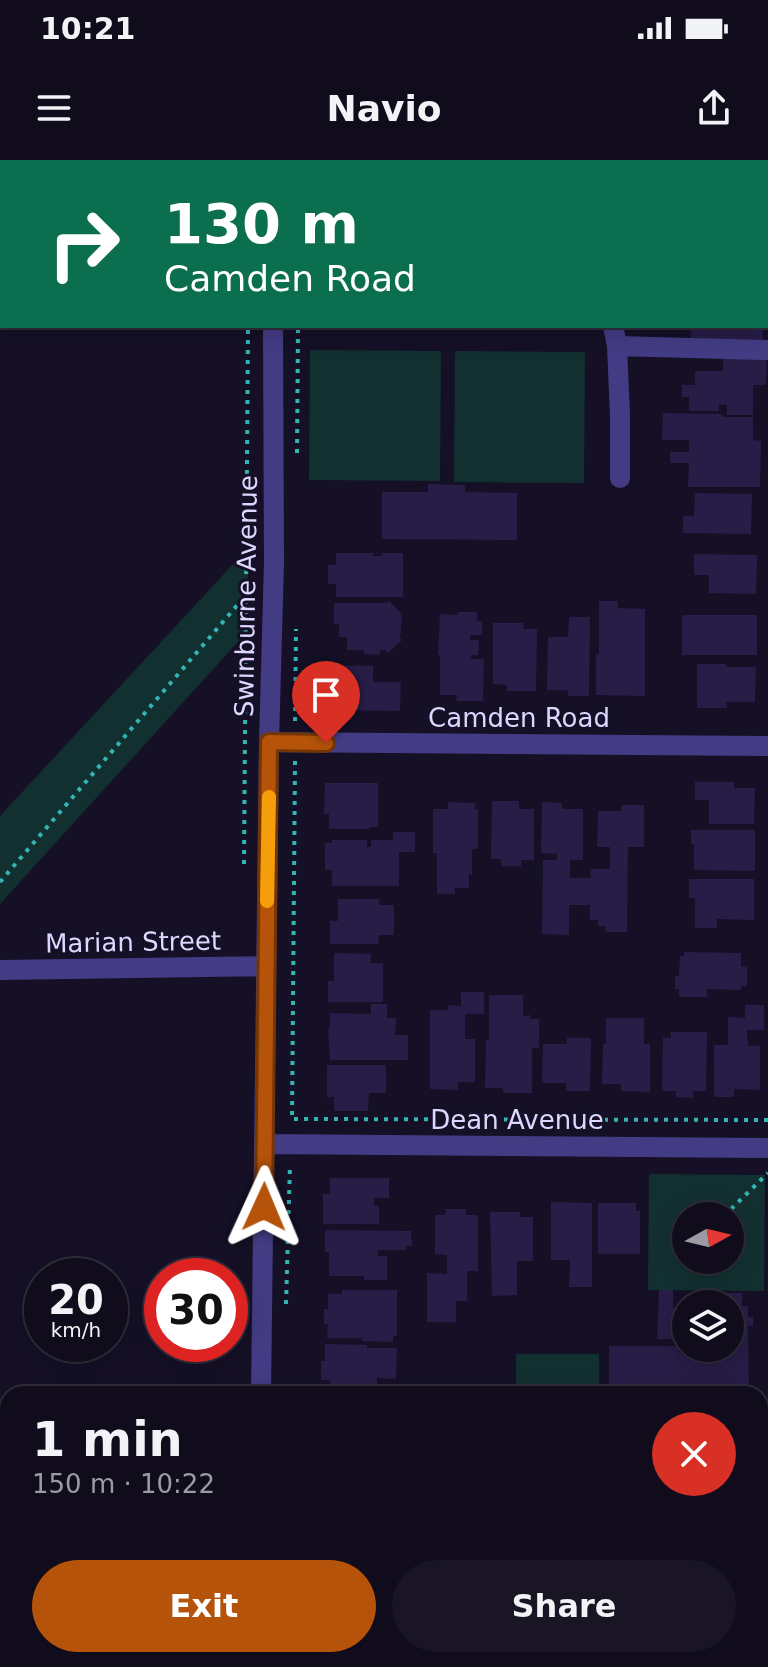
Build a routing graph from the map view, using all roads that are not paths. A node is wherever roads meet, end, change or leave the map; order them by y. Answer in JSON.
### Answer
{"nodes":[{"id":1,"x":273,"y":328,"type":"edge"},
{"id":2,"x":615,"y":336,"type":"edge"},
{"id":3,"x":768,"y":350,"type":"edge"},
{"id":4,"x":620,"y":478,"type":"dead end"},
{"id":5,"x":269,"y":742,"type":"junction"},
{"id":6,"x":768,"y":746,"type":"edge"},
{"id":7,"x":266,"y":966,"type":"junction"},
{"id":8,"x":0,"y":970,"type":"edge"},
{"id":9,"x":265,"y":1144,"type":"junction"},
{"id":10,"x":768,"y":1148,"type":"edge"},
{"id":11,"x":261,"y":1386,"type":"edge"}],
"edges":[{"from":1,"to":5,"type":"street","name":"Swinburne Avenue"},
{"from":2,"to":3,"type":"street"},
{"from":2,"to":4,"type":"street"},
{"from":5,"to":6,"type":"street","name":"Camden Road"},
{"from":5,"to":7,"type":"street","name":"Swinburne Avenue"},
{"from":7,"to":8,"type":"street","name":"Marian Street"},
{"from":7,"to":9,"type":"street","name":"Swinburne Avenue"},
{"from":9,"to":10,"type":"street","name":"Dean Avenue"},
{"from":9,"to":11,"type":"street","name":"Swinburne Avenue"}]}
